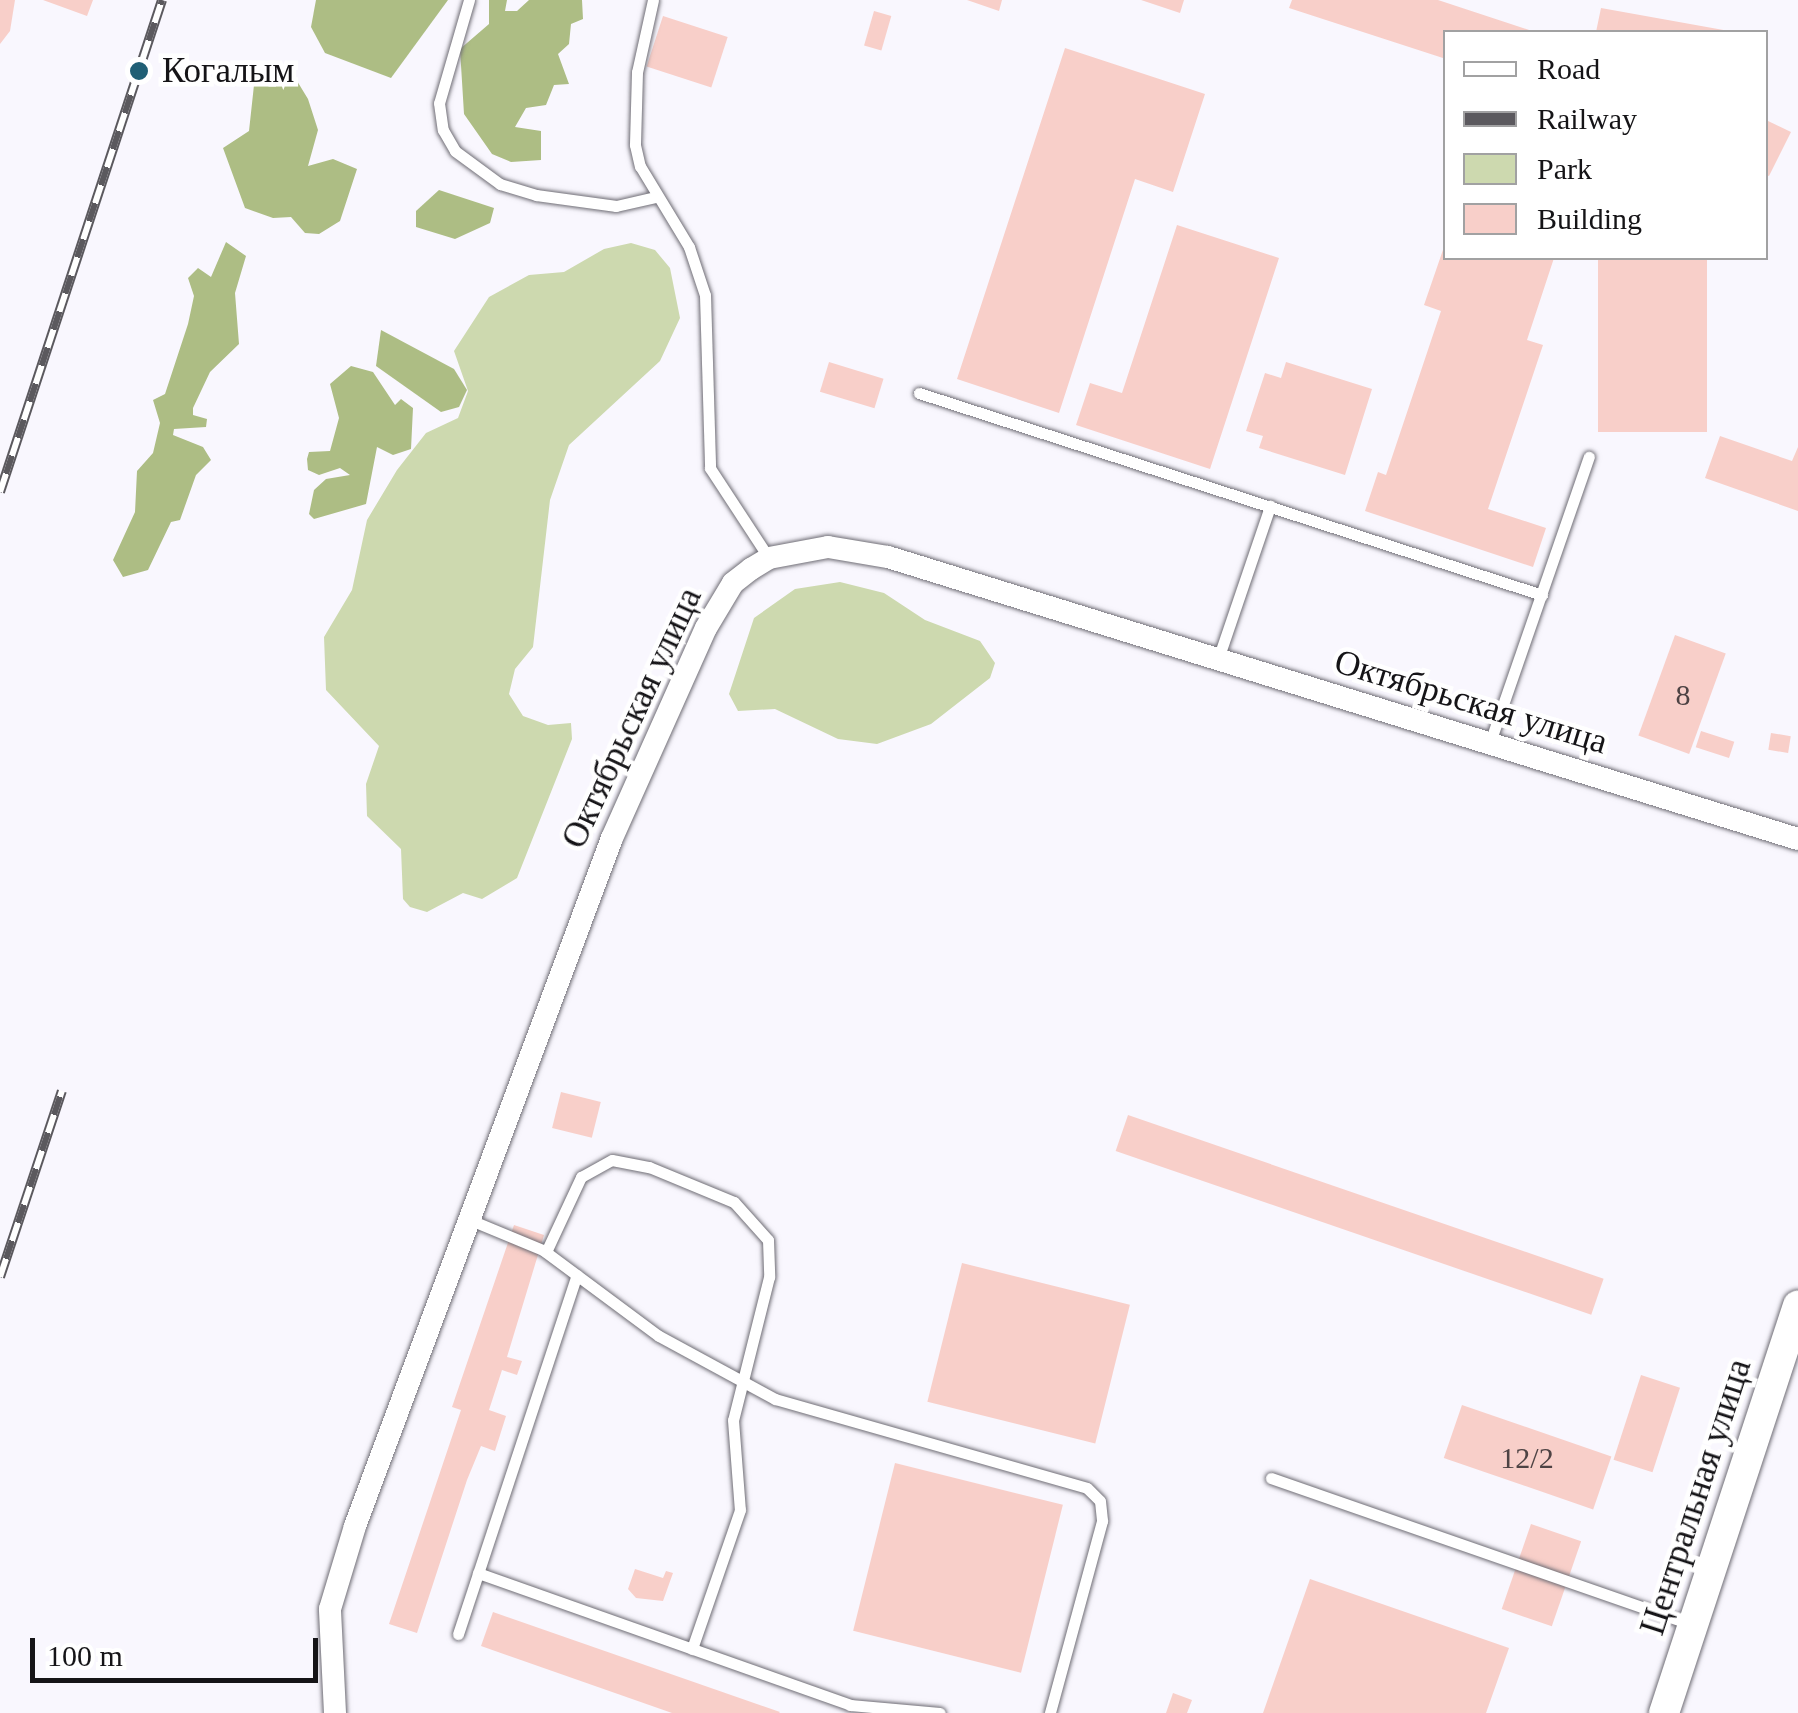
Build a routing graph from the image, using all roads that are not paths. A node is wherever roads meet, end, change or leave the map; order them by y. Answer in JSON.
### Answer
{"nodes":[{"id":1,"x":469,"y":0,"type":"edge"},
{"id":2,"x":653,"y":0,"type":"edge"},
{"id":3,"x":656,"y":197,"type":"junction"},
{"id":4,"x":919,"y":393,"type":"dead end"},
{"id":5,"x":1589,"y":456,"type":"dead end"},
{"id":6,"x":1270,"y":506,"type":"junction"},
{"id":7,"x":769,"y":558,"type":"junction"},
{"id":8,"x":1542,"y":595,"type":"junction"},
{"id":9,"x":1218,"y":660,"type":"junction"},
{"id":10,"x":1489,"y":744,"type":"junction"},
{"id":11,"x":1798,"y":840,"type":"edge"},
{"id":12,"x":468,"y":1219,"type":"junction"},
{"id":13,"x":546,"y":1252,"type":"junction"},
{"id":14,"x":577,"y":1275,"type":"junction"},
{"id":15,"x":1798,"y":1305,"type":"edge"},
{"id":16,"x":741,"y":1384,"type":"junction"},
{"id":17,"x":1272,"y":1478,"type":"dead end"},
{"id":18,"x":478,"y":1573,"type":"junction"},
{"id":19,"x":1694,"y":1625,"type":"junction"},
{"id":20,"x":458,"y":1634,"type":"dead end"},
{"id":21,"x":692,"y":1649,"type":"junction"},
{"id":22,"x":335,"y":1713,"type":"edge"},
{"id":23,"x":940,"y":1713,"type":"edge"},
{"id":24,"x":1050,"y":1713,"type":"edge"},
{"id":25,"x":1664,"y":1713,"type":"edge"}],
"edges":[{"from":1,"to":3,"type":"lane"},
{"from":2,"to":3,"type":"lane"},
{"from":3,"to":7,"type":"lane"},
{"from":4,"to":6,"type":"lane"},
{"from":5,"to":8,"type":"lane"},
{"from":6,"to":8,"type":"lane"},
{"from":6,"to":9,"type":"lane"},
{"from":7,"to":9,"type":"street","name":"Октябрьская улица"},
{"from":7,"to":12,"type":"street","name":"Октябрьская улица"},
{"from":8,"to":10,"type":"lane"},
{"from":9,"to":10,"type":"street","name":"Октябрьская улица"},
{"from":10,"to":11,"type":"street","name":"Октябрьская улица"},
{"from":12,"to":13,"type":"lane"},
{"from":12,"to":22,"type":"street","name":"Октябрьская улица"},
{"from":13,"to":14,"type":"lane"},
{"from":13,"to":16,"type":"lane"},
{"from":14,"to":16,"type":"lane"},
{"from":14,"to":18,"type":"lane"},
{"from":15,"to":19,"type":"street","name":"Центральная улица"},
{"from":16,"to":21,"type":"lane"},
{"from":16,"to":24,"type":"lane"},
{"from":17,"to":19,"type":"lane"},
{"from":18,"to":20,"type":"lane"},
{"from":18,"to":21,"type":"lane"},
{"from":19,"to":25,"type":"street","name":"Центральная улица"},
{"from":21,"to":23,"type":"lane"}]}
